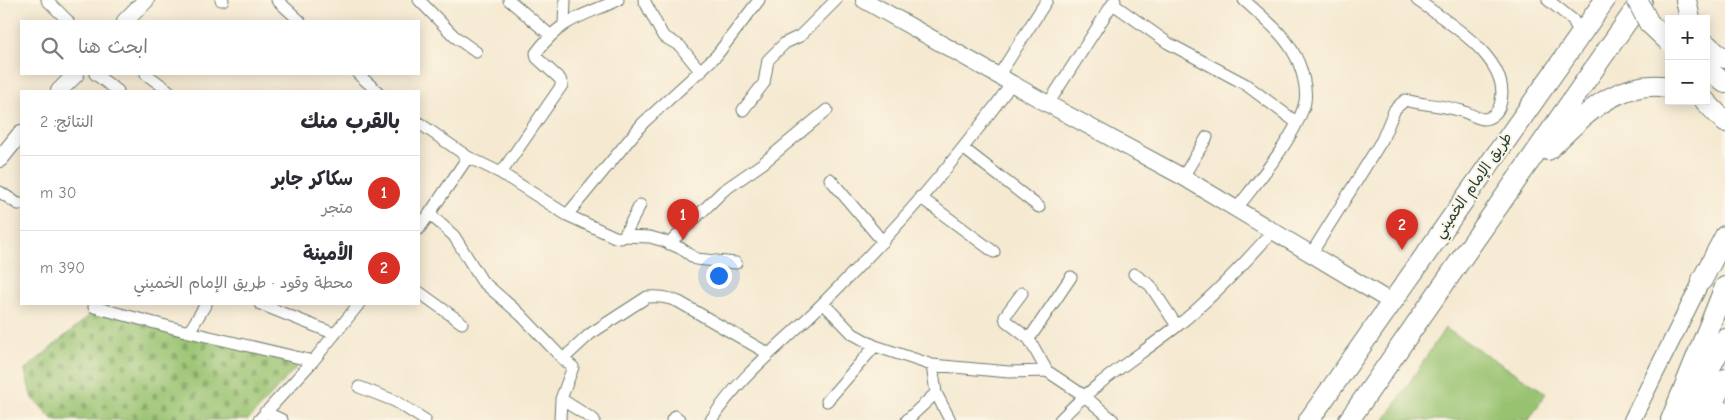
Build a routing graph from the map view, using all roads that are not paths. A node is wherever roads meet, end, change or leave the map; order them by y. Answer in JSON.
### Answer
{"nodes":[{"id":1,"x":47,"y":0,"type":"edge"},
{"id":2,"x":146,"y":0,"type":"edge"},
{"id":3,"x":277,"y":0,"type":"edge"},
{"id":4,"x":419,"y":0,"type":"edge"},
{"id":5,"x":508,"y":0,"type":"edge"},
{"id":6,"x":565,"y":0,"type":"edge"},
{"id":7,"x":618,"y":0,"type":"edge"},
{"id":8,"x":644,"y":0,"type":"edge"},
{"id":9,"x":759,"y":0,"type":"edge"},
{"id":10,"x":836,"y":0,"type":"edge"},
{"id":11,"x":864,"y":0,"type":"edge"},
{"id":12,"x":1046,"y":0,"type":"edge"},
{"id":13,"x":1244,"y":0,"type":"edge"},
{"id":14,"x":1417,"y":0,"type":"edge"},
{"id":15,"x":1548,"y":0,"type":"edge"},
{"id":16,"x":1588,"y":0,"type":"edge"},
{"id":17,"x":1594,"y":0,"type":"edge"},
{"id":18,"x":1606,"y":0,"type":"edge"},
{"id":19,"x":1637,"y":0,"type":"edge"},
{"id":20,"x":1642,"y":0,"type":"edge"},
{"id":21,"x":1686,"y":0,"type":"edge"},
{"id":22,"x":1114,"y":2,"type":"edge"},
{"id":23,"x":1689,"y":15,"type":"edge"},
{"id":24,"x":67,"y":20,"type":"edge"},
{"id":25,"x":126,"y":20,"type":"edge"},
{"id":26,"x":299,"y":20,"type":"edge"},
{"id":27,"x":564,"y":23,"type":"junction"},
{"id":28,"x":1582,"y":33,"type":"junction"},
{"id":29,"x":550,"y":36,"type":"junction"},
{"id":30,"x":1665,"y":38,"type":"edge"},
{"id":31,"x":1710,"y":47,"type":"edge"},
{"id":32,"x":476,"y":52,"type":"dead end"},
{"id":33,"x":1725,"y":58,"type":"edge"},
{"id":34,"x":1557,"y":66,"type":"junction"},
{"id":35,"x":701,"y":72,"type":"junction"},
{"id":36,"x":75,"y":75,"type":"edge"},
{"id":37,"x":95,"y":75,"type":"edge"},
{"id":38,"x":147,"y":75,"type":"edge"},
{"id":39,"x":359,"y":75,"type":"edge"},
{"id":40,"x":1005,"y":79,"type":"junction"},
{"id":41,"x":1582,"y":84,"type":"junction"},
{"id":42,"x":1665,"y":87,"type":"edge"},
{"id":43,"x":61,"y":90,"type":"edge"},
{"id":44,"x":117,"y":90,"type":"edge"},
{"id":45,"x":168,"y":90,"type":"edge"},
{"id":46,"x":376,"y":90,"type":"edge"},
{"id":47,"x":1048,"y":104,"type":"junction"},
{"id":48,"x":1709,"y":105,"type":"edge"},
{"id":49,"x":743,"y":110,"type":"dead end"},
{"id":50,"x":827,"y":110,"type":"dead end"},
{"id":51,"x":1296,"y":122,"type":"junction"},
{"id":52,"x":1725,"y":122,"type":"edge"},
{"id":53,"x":420,"y":124,"type":"edge"},
{"id":54,"x":20,"y":134,"type":"edge"},
{"id":55,"x":1207,"y":137,"type":"dead end"},
{"id":56,"x":963,"y":148,"type":"junction"},
{"id":57,"x":468,"y":157,"type":"junction"},
{"id":58,"x":0,"y":158,"type":"edge"},
{"id":59,"x":1529,"y":161,"type":"junction"},
{"id":60,"x":501,"y":173,"type":"junction"},
{"id":61,"x":1183,"y":177,"type":"junction"},
{"id":62,"x":830,"y":179,"type":"dead end"},
{"id":63,"x":0,"y":192,"type":"edge"},
{"id":64,"x":920,"y":197,"type":"junction"},
{"id":65,"x":20,"y":204,"type":"edge"},
{"id":66,"x":640,"y":205,"type":"dead end"},
{"id":67,"x":1040,"y":207,"type":"dead end"},
{"id":68,"x":1237,"y":208,"type":"junction"},
{"id":69,"x":431,"y":214,"type":"junction"},
{"id":70,"x":567,"y":215,"type":"junction"},
{"id":71,"x":420,"y":229,"type":"edge"},
{"id":72,"x":1274,"y":230,"type":"junction"},
{"id":73,"x":624,"y":236,"type":"junction"},
{"id":74,"x":1725,"y":236,"type":"edge"},
{"id":75,"x":883,"y":242,"type":"junction"},
{"id":76,"x":669,"y":244,"type":"junction"},
{"id":77,"x":994,"y":252,"type":"dead end"},
{"id":78,"x":1311,"y":254,"type":"junction"},
{"id":79,"x":736,"y":263,"type":"dead end"},
{"id":80,"x":1134,"y":274,"type":"dead end"},
{"id":81,"x":1071,"y":278,"type":"dead end"},
{"id":82,"x":1702,"y":280,"type":"joint"},
{"id":83,"x":1725,"y":286,"type":"edge"},
{"id":84,"x":1022,"y":292,"type":"dead end"},
{"id":85,"x":420,"y":293,"type":"edge"},
{"id":86,"x":1390,"y":302,"type":"junction"},
{"id":87,"x":823,"y":303,"type":"junction"},
{"id":88,"x":205,"y":305,"type":"edge"},
{"id":89,"x":262,"y":305,"type":"edge"},
{"id":90,"x":358,"y":305,"type":"edge"},
{"id":91,"x":94,"y":307,"type":"dead end"},
{"id":92,"x":462,"y":323,"type":"dead end"},
{"id":93,"x":1177,"y":326,"type":"junction"},
{"id":94,"x":189,"y":332,"type":"junction"},
{"id":95,"x":335,"y":334,"type":"junction"},
{"id":96,"x":1030,"y":339,"type":"junction"},
{"id":97,"x":1725,"y":339,"type":"edge"},
{"id":98,"x":875,"y":346,"type":"junction"},
{"id":99,"x":769,"y":354,"type":"junction"},
{"id":100,"x":563,"y":359,"type":"junction"},
{"id":101,"x":313,"y":361,"type":"junction"},
{"id":102,"x":932,"y":365,"type":"junction"},
{"id":103,"x":1047,"y":371,"type":"junction"},
{"id":104,"x":1725,"y":379,"type":"edge"},
{"id":105,"x":359,"y":387,"type":"dead end"},
{"id":106,"x":936,"y":392,"type":"junction"},
{"id":107,"x":1083,"y":396,"type":"junction"},
{"id":108,"x":562,"y":398,"type":"junction"},
{"id":109,"x":827,"y":401,"type":"dead end"},
{"id":110,"x":1725,"y":412,"type":"edge"},
{"id":111,"x":262,"y":416,"type":"edge"},
{"id":112,"x":282,"y":420,"type":"edge"},
{"id":113,"x":425,"y":420,"type":"edge"},
{"id":114,"x":560,"y":420,"type":"edge"},
{"id":115,"x":594,"y":420,"type":"edge"},
{"id":116,"x":672,"y":420,"type":"edge"},
{"id":117,"x":680,"y":420,"type":"edge"},
{"id":118,"x":711,"y":420,"type":"edge"},
{"id":119,"x":907,"y":420,"type":"edge"},
{"id":120,"x":950,"y":420,"type":"edge"},
{"id":121,"x":1060,"y":420,"type":"edge"},
{"id":122,"x":1114,"y":420,"type":"edge"},
{"id":123,"x":1309,"y":420,"type":"edge"},
{"id":124,"x":1349,"y":420,"type":"edge"},
{"id":125,"x":1632,"y":420,"type":"edge"},
{"id":126,"x":1670,"y":420,"type":"edge"},
{"id":127,"x":1683,"y":420,"type":"edge"},
{"id":128,"x":1704,"y":420,"type":"edge"},
{"id":129,"x":1720,"y":420,"type":"edge"}],
"edges":[{"from":1,"to":24,"type":"street"},
{"from":2,"to":25,"type":"street"},
{"from":3,"to":26,"type":"street"},
{"from":4,"to":32,"type":"street"},
{"from":5,"to":29,"type":"street"},
{"from":6,"to":27,"type":"street"},
{"from":7,"to":27,"type":"street"},
{"from":8,"to":35,"type":"street"},
{"from":9,"to":35,"type":"street"},
{"from":10,"to":49,"type":"street"},
{"from":11,"to":40,"type":"street"},
{"from":12,"to":40,"type":"street"},
{"from":13,"to":51,"type":"street"},
{"from":14,"to":78,"type":"street"},
{"from":15,"to":28,"type":"street"},
{"from":16,"to":28,"type":"highway"},
{"from":17,"to":28,"type":"highway"},
{"from":18,"to":28,"type":"highway","name":"طريق الإمام الخميني"},
{"from":19,"to":30,"type":"highway","bridge":true},
{"from":20,"to":41,"type":"highway"},
{"from":21,"to":23,"type":"highway"},
{"from":22,"to":47,"type":"street"},
{"from":22,"to":51,"type":"street"},
{"from":27,"to":29,"type":"street"},
{"from":28,"to":34,"type":"highway","name":"طريق الإمام الخميني"},
{"from":29,"to":60,"type":"street"},
{"from":31,"to":33,"type":"highway"},
{"from":34,"to":41,"type":"highway"},
{"from":34,"to":86,"type":"highway","name":"طريق الإمام الخميني"},
{"from":35,"to":70,"type":"street"},
{"from":36,"to":43,"type":"street"},
{"from":37,"to":44,"type":"street"},
{"from":38,"to":45,"type":"street"},
{"from":39,"to":46,"type":"street"},
{"from":40,"to":47,"type":"street"},
{"from":40,"to":56,"type":"street"},
{"from":41,"to":59,"type":"highway"},
{"from":42,"to":59,"type":"highway"},
{"from":47,"to":61,"type":"street"},
{"from":48,"to":52,"type":"highway"},
{"from":50,"to":76,"type":"street"},
{"from":51,"to":68,"type":"street"},
{"from":53,"to":57,"type":"street"},
{"from":54,"to":58,"type":"street"},
{"from":55,"to":61,"type":"street"},
{"from":56,"to":64,"type":"street"},
{"from":56,"to":67,"type":"street"},
{"from":57,"to":60,"type":"street"},
{"from":57,"to":69,"type":"street"},
{"from":59,"to":124,"type":"highway"},
{"from":60,"to":70,"type":"street"},
{"from":61,"to":68,"type":"street"},
{"from":62,"to":75,"type":"street"},
{"from":63,"to":65,"type":"street"},
{"from":64,"to":75,"type":"street"},
{"from":64,"to":77,"type":"street"},
{"from":66,"to":73,"type":"street"},
{"from":68,"to":72,"type":"street"},
{"from":69,"to":71,"type":"street"},
{"from":69,"to":100,"type":"street"},
{"from":70,"to":73,"type":"street"},
{"from":72,"to":78,"type":"street"},
{"from":72,"to":93,"type":"street"},
{"from":73,"to":76,"type":"street"},
{"from":74,"to":82,"type":"highway"},
{"from":75,"to":87,"type":"street"},
{"from":76,"to":79,"type":"street"},
{"from":78,"to":86,"type":"street"},
{"from":80,"to":93,"type":"street"},
{"from":81,"to":96,"type":"street"},
{"from":82,"to":125,"type":"street"},
{"from":83,"to":126,"type":"highway"},
{"from":84,"to":96,"type":"street"},
{"from":85,"to":92,"type":"street"},
{"from":86,"to":123,"type":"highway","name":"طريق الإمام الخميني"},
{"from":87,"to":98,"type":"street"},
{"from":87,"to":99,"type":"street"},
{"from":88,"to":94,"type":"street"},
{"from":89,"to":95,"type":"street"},
{"from":90,"to":95,"type":"street"},
{"from":91,"to":94,"type":"street"},
{"from":93,"to":107,"type":"street"},
{"from":94,"to":101,"type":"street"},
{"from":95,"to":101,"type":"street"},
{"from":96,"to":103,"type":"street"},
{"from":97,"to":127,"type":"highway"},
{"from":98,"to":102,"type":"street"},
{"from":98,"to":109,"type":"street"},
{"from":99,"to":100,"type":"street"},
{"from":99,"to":118,"type":"street"},
{"from":100,"to":108,"type":"street"},
{"from":101,"to":111,"type":"street"},
{"from":102,"to":103,"type":"street"},
{"from":102,"to":106,"type":"street"},
{"from":103,"to":107,"type":"street"},
{"from":104,"to":128,"type":"highway"},
{"from":105,"to":113,"type":"street"},
{"from":106,"to":119,"type":"street"},
{"from":106,"to":120,"type":"street"},
{"from":107,"to":121,"type":"street"},
{"from":107,"to":122,"type":"street"},
{"from":108,"to":114,"type":"street"},
{"from":108,"to":115,"type":"street"},
{"from":110,"to":129,"type":"highway"},
{"from":111,"to":112,"type":"street"},
{"from":116,"to":117,"type":"street"}]}
